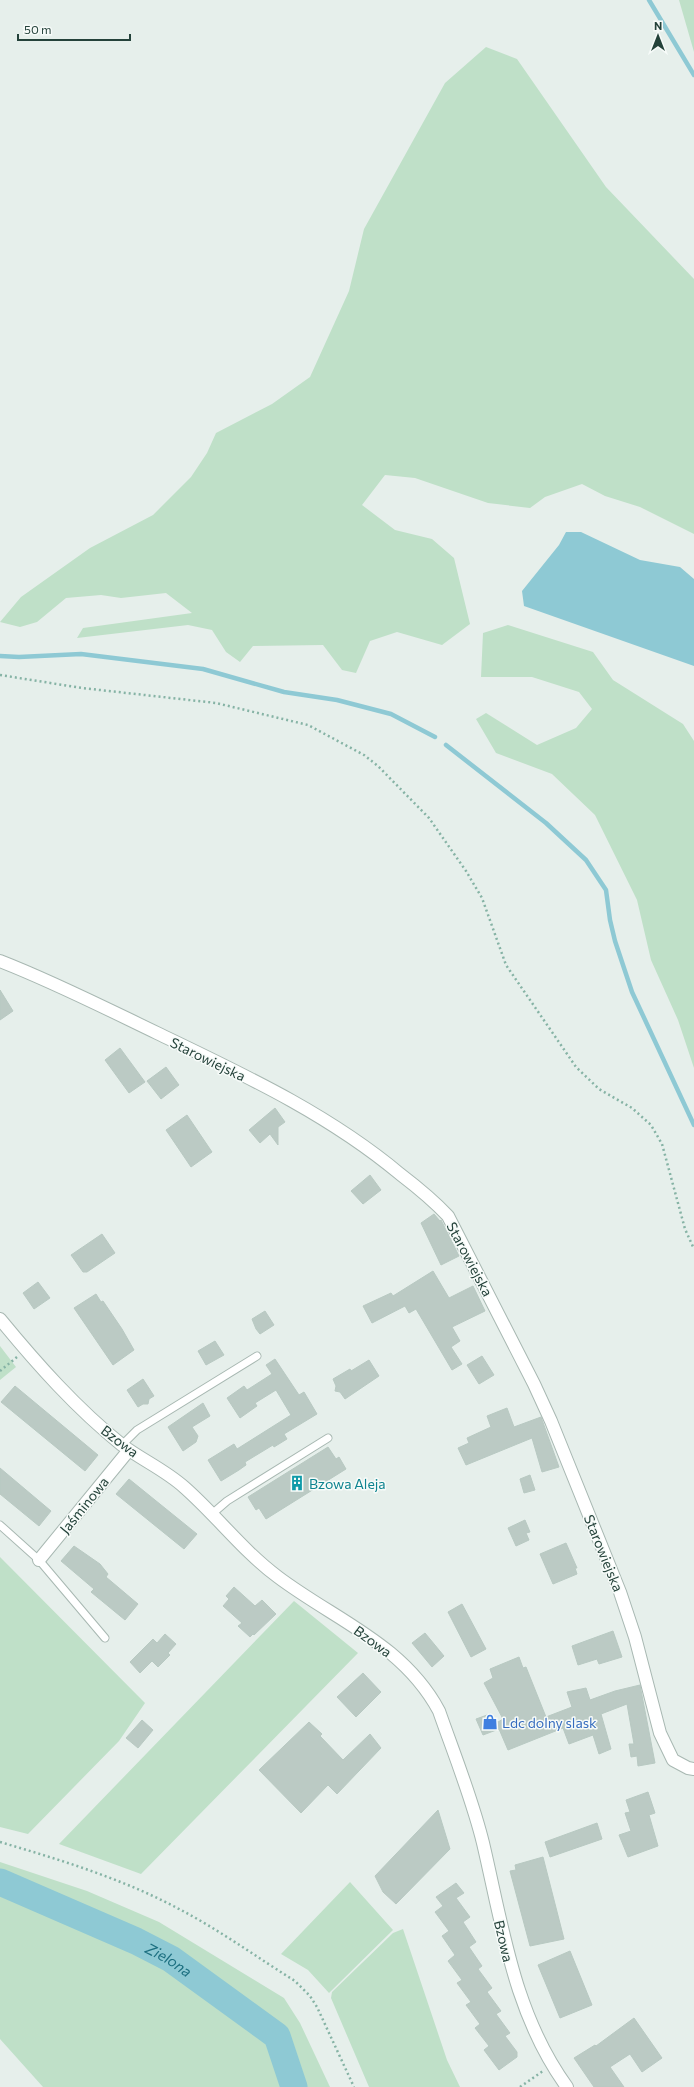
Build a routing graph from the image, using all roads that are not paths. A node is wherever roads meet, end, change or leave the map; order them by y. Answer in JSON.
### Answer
{"nodes":[{"id":1,"x":0,"y":961,"type":"edge"},
{"id":2,"x":0,"y":1319,"type":"edge"},
{"id":3,"x":257,"y":1356,"type":"dead end"},
{"id":4,"x":328,"y":1438,"type":"dead end"},
{"id":5,"x":125,"y":1447,"type":"junction"},
{"id":6,"x":212,"y":1514,"type":"junction"},
{"id":7,"x":0,"y":1525,"type":"edge"},
{"id":8,"x":39,"y":1560,"type":"junction"},
{"id":9,"x":106,"y":1638,"type":"dead end"},
{"id":10,"x":694,"y":1769,"type":"edge"},
{"id":11,"x":566,"y":2087,"type":"edge"}],
"edges":[{"from":1,"to":10,"type":"street","name":"Starowiejska"},
{"from":2,"to":5,"type":"street","name":"Bzowa"},
{"from":3,"to":5,"type":"lane"},
{"from":4,"to":6,"type":"lane"},
{"from":5,"to":6,"type":"street","name":"Bzowa"},
{"from":5,"to":8,"type":"street","name":"Jaśminowa"},
{"from":6,"to":11,"type":"street","name":"Bzowa"},
{"from":7,"to":8,"type":"lane"},
{"from":8,"to":9,"type":"lane"}]}
